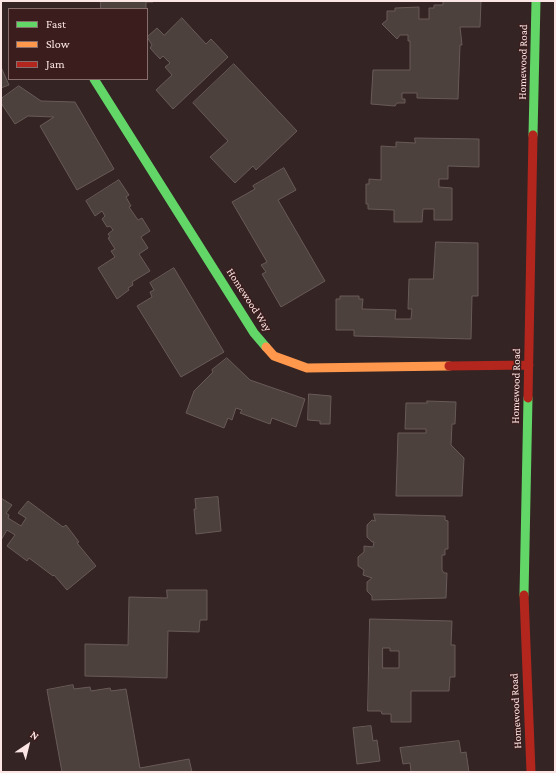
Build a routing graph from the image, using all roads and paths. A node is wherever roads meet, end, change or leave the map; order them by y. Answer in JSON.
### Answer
{"nodes":[{"id":1,"x":536,"y":1,"type":"edge"},
{"id":2,"x":95,"y":80,"type":"edge"},
{"id":3,"x":529,"y":366,"type":"junction"},
{"id":4,"x":531,"y":772,"type":"edge"}],
"edges":[{"from":1,"to":3,"type":"street","name":"Homewood Road"},
{"from":2,"to":3,"type":"street","name":"Homewood Way"},
{"from":3,"to":4,"type":"street","name":"Homewood Road"}]}
